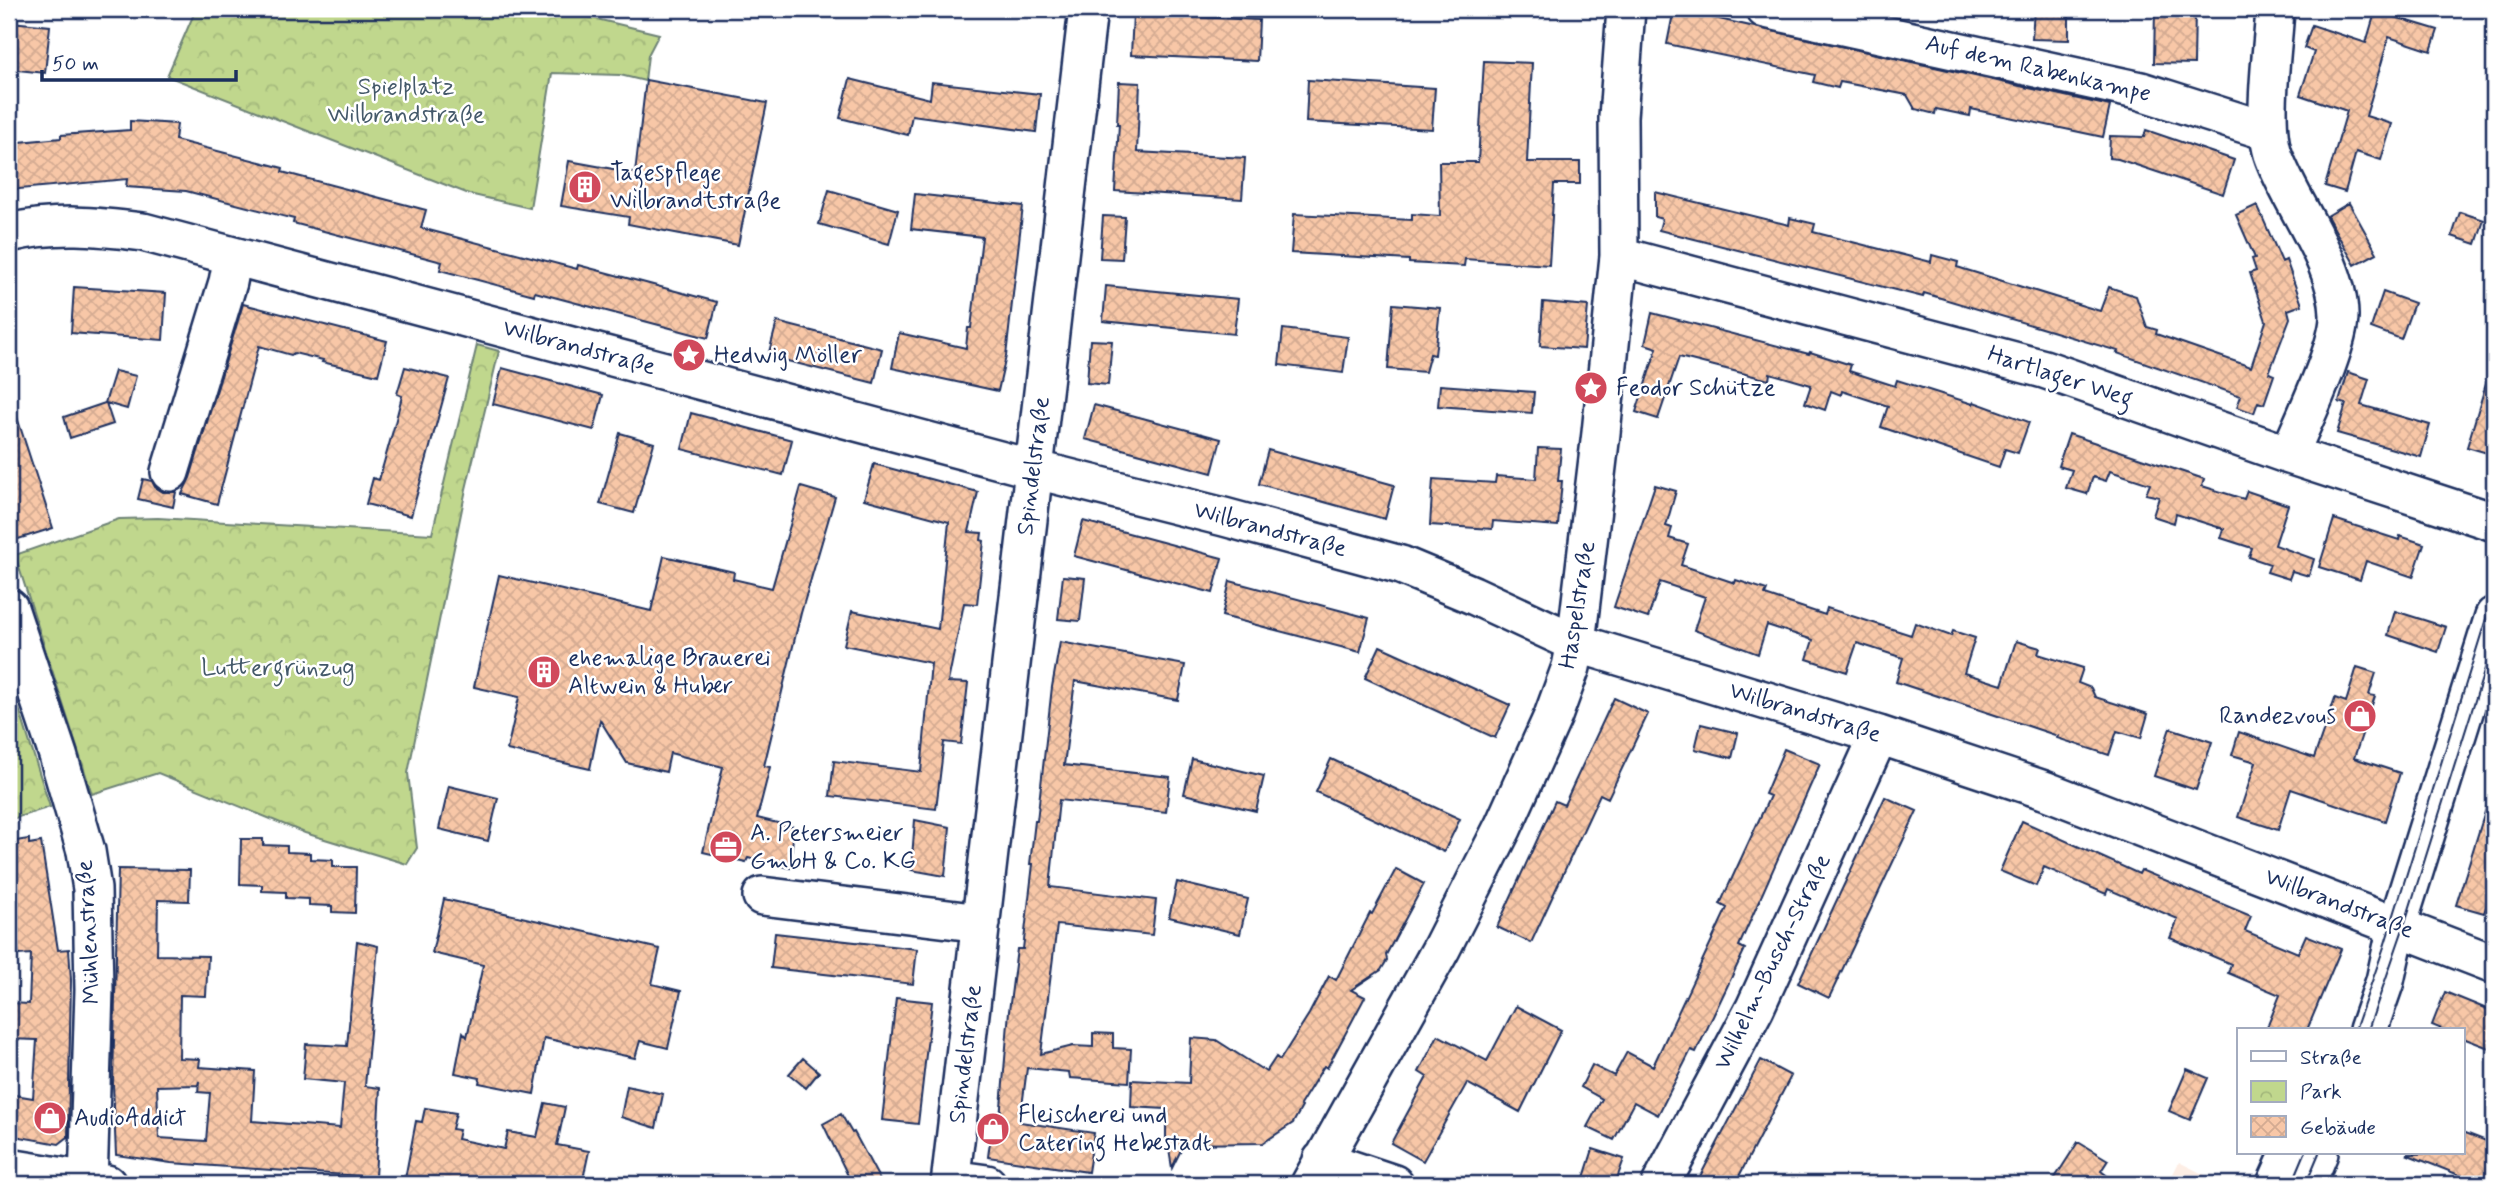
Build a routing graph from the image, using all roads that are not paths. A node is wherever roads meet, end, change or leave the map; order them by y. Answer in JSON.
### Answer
{"nodes":[{"id":1,"x":1088,"y":9,"type":"edge"},
{"id":2,"x":1626,"y":9,"type":"edge"},
{"id":3,"x":1766,"y":9,"type":"edge"},
{"id":4,"x":2276,"y":9,"type":"edge"},
{"id":5,"x":2267,"y":131,"type":"junction"},
{"id":6,"x":9,"y":233,"type":"edge"},
{"id":7,"x":233,"y":256,"type":"junction"},
{"id":8,"x":1619,"y":256,"type":"junction"},
{"id":9,"x":2288,"y":455,"type":"junction"},
{"id":10,"x":1033,"y":470,"type":"junction"},
{"id":11,"x":170,"y":472,"type":"dead end"},
{"id":12,"x":2494,"y":522,"type":"edge"},
{"id":13,"x":9,"y":608,"type":"edge"},
{"id":14,"x":2494,"y":616,"type":"edge"},
{"id":15,"x":1576,"y":643,"type":"junction"},
{"id":16,"x":1879,"y":736,"type":"junction"},
{"id":17,"x":762,"y":896,"type":"dead end"},
{"id":18,"x":981,"y":923,"type":"junction"},
{"id":19,"x":2397,"y":926,"type":"junction"},
{"id":20,"x":2494,"y":964,"type":"edge"},
{"id":21,"x":2342,"y":1028,"type":"edge"},
{"id":22,"x":2369,"y":1028,"type":"edge"},
{"id":23,"x":2290,"y":1154,"type":"edge"},
{"id":24,"x":2319,"y":1154,"type":"edge"},
{"id":25,"x":9,"y":1168,"type":"edge"},
{"id":26,"x":1316,"y":1172,"type":"edge"},
{"id":27,"x":95,"y":1183,"type":"edge"},
{"id":28,"x":963,"y":1183,"type":"edge"},
{"id":29,"x":1394,"y":1184,"type":"edge"},
{"id":30,"x":1661,"y":1184,"type":"edge"},
{"id":31,"x":2276,"y":1184,"type":"edge"},
{"id":32,"x":2306,"y":1184,"type":"edge"}],
"edges":[{"from":1,"to":10,"type":"street","name":"Spindelstraße"},
{"from":2,"to":8,"type":"street","name":"Haspelstraße"},
{"from":3,"to":5,"type":"street","name":"Auf dem Rabenkampe"},
{"from":4,"to":5,"type":"street"},
{"from":5,"to":9,"type":"street"},
{"from":6,"to":7,"type":"street","name":"Wilbrandstraße"},
{"from":7,"to":10,"type":"street","name":"Wilbrandstraße"},
{"from":7,"to":11,"type":"street"},
{"from":8,"to":9,"type":"street","name":"Hartlager Weg"},
{"from":8,"to":15,"type":"street","name":"Haspelstraße"},
{"from":9,"to":12,"type":"street","name":"Hartlager Weg"},
{"from":10,"to":15,"type":"street","name":"Wilbrandstraße"},
{"from":10,"to":18,"type":"street","name":"Spindelstraße"},
{"from":13,"to":27,"type":"street","name":"Mühlenstraße"},
{"from":14,"to":19,"type":"street"},
{"from":15,"to":16,"type":"street","name":"Wilbrandstraße"},
{"from":15,"to":26,"type":"street","name":"Haspelstraße"},
{"from":16,"to":19,"type":"street","name":"Wilbrandstraße"},
{"from":16,"to":30,"type":"street","name":"Wilhelm-Busch-Straße"},
{"from":17,"to":18,"type":"street"},
{"from":18,"to":28,"type":"street","name":"Spindelstraße"},
{"from":19,"to":20,"type":"street","name":"Wilbrandstraße"},
{"from":19,"to":21,"type":"street"},
{"from":19,"to":22,"type":"street"},
{"from":23,"to":31,"type":"street"},
{"from":24,"to":32,"type":"street"},
{"from":25,"to":27,"type":"street"},
{"from":26,"to":29,"type":"street"}]}
